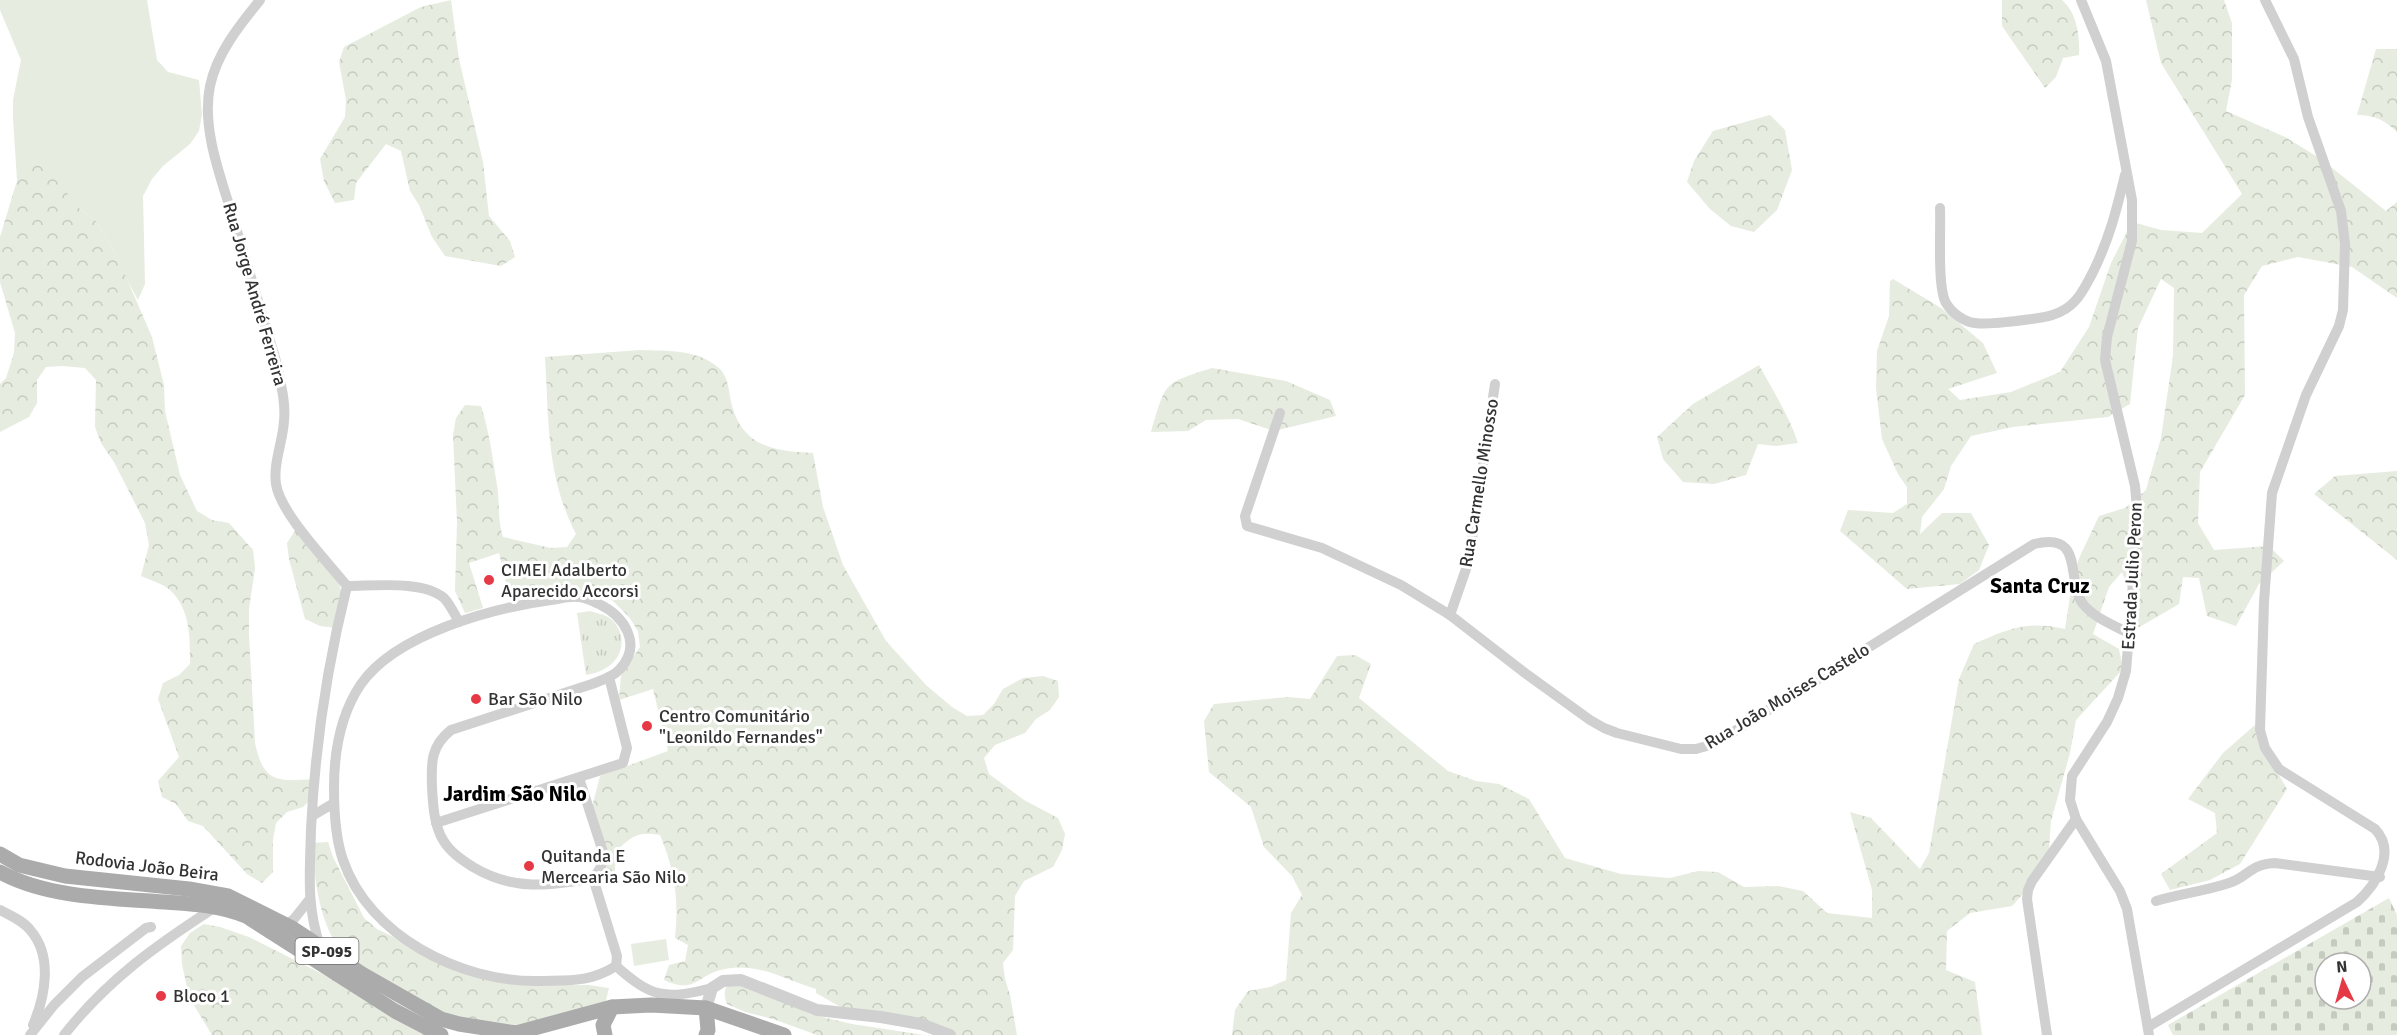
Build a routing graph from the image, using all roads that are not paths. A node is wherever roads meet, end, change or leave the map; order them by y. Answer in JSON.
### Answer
{"nodes":[{"id":1,"x":260,"y":0,"type":"edge"},
{"id":2,"x":2082,"y":0,"type":"edge"},
{"id":3,"x":2265,"y":0,"type":"edge"},
{"id":4,"x":2126,"y":170,"type":"junction"},
{"id":5,"x":1940,"y":208,"type":"dead end"},
{"id":6,"x":1495,"y":384,"type":"dead end"},
{"id":7,"x":1280,"y":413,"type":"dead end"},
{"id":8,"x":347,"y":586,"type":"junction"},
{"id":9,"x":1450,"y":615,"type":"junction"},
{"id":10,"x":459,"y":622,"type":"junction"},
{"id":11,"x":2130,"y":634,"type":"junction"},
{"id":12,"x":609,"y":677,"type":"junction"},
{"id":13,"x":579,"y":778,"type":"junction"},
{"id":14,"x":334,"y":803,"type":"junction"},
{"id":15,"x":312,"y":816,"type":"junction"},
{"id":16,"x":2076,"y":819,"type":"junction"},
{"id":17,"x":436,"y":823,"type":"junction"},
{"id":18,"x":0,"y":854,"type":"edge"},
{"id":19,"x":0,"y":872,"type":"edge"},
{"id":20,"x":593,"y":878,"type":"junction"},
{"id":21,"x":2380,"y":878,"type":"junction"},
{"id":22,"x":309,"y":900,"type":"junction"},
{"id":23,"x":2156,"y":901,"type":"dead end"},
{"id":24,"x":217,"y":906,"type":"junction"},
{"id":25,"x":0,"y":910,"type":"edge"},
{"id":26,"x":286,"y":925,"type":"junction"},
{"id":27,"x":152,"y":927,"type":"dead end"},
{"id":28,"x":320,"y":946,"type":"junction"},
{"id":29,"x":616,"y":966,"type":"junction"},
{"id":30,"x":712,"y":988,"type":"junction"},
{"id":31,"x":612,"y":1007,"type":"junction"},
{"id":32,"x":706,"y":1008,"type":"junction"},
{"id":33,"x":2148,"y":1031,"type":"edge"},
{"id":34,"x":29,"y":1035,"type":"edge"},
{"id":35,"x":64,"y":1035,"type":"edge"},
{"id":36,"x":441,"y":1035,"type":"edge"},
{"id":37,"x":605,"y":1035,"type":"edge"},
{"id":38,"x":706,"y":1035,"type":"edge"},
{"id":39,"x":784,"y":1035,"type":"edge"},
{"id":40,"x":950,"y":1035,"type":"edge"},
{"id":41,"x":2047,"y":1035,"type":"edge"}],
"edges":[{"from":1,"to":8,"type":"street","name":"Rua Jorge André Ferreira"},
{"from":2,"to":4,"type":"street","name":"Estrada Julio Peron"},
{"from":3,"to":21,"type":"street"},
{"from":4,"to":5,"type":"street"},
{"from":4,"to":11,"type":"street","name":"Estrada Julio Peron"},
{"from":6,"to":9,"type":"street","name":"Rua Carmello Minosso"},
{"from":7,"to":9,"type":"street","name":"Rua João Moises Castelo"},
{"from":8,"to":10,"type":"street"},
{"from":8,"to":15,"type":"street"},
{"from":9,"to":11,"type":"street","name":"Rua João Moises Castelo"},
{"from":10,"to":12,"type":"street"},
{"from":10,"to":14,"type":"street"},
{"from":11,"to":16,"type":"street","name":"Estrada Julio Peron"},
{"from":12,"to":13,"type":"street"},
{"from":12,"to":17,"type":"street"},
{"from":13,"to":17,"type":"street"},
{"from":13,"to":20,"type":"street"},
{"from":14,"to":15,"type":"street"},
{"from":14,"to":29,"type":"street"},
{"from":15,"to":22,"type":"street"},
{"from":16,"to":33,"type":"street","name":"Estrada Julio Peron"},
{"from":16,"to":41,"type":"street"},
{"from":17,"to":20,"type":"street"},
{"from":18,"to":26,"type":"main road","name":"Rodovia João Beira","number":"SP-095"},
{"from":19,"to":24,"type":"main road","name":"Rodovia João Beira","number":"SP-095"},
{"from":20,"to":29,"type":"street"},
{"from":21,"to":23,"type":"street"},
{"from":21,"to":33,"type":"street"},
{"from":22,"to":26,"type":"street"},
{"from":22,"to":28,"type":"street"},
{"from":24,"to":35,"type":"street"},
{"from":24,"to":36,"type":"main road","name":"Rodovia João Beira","number":"SP-095"},
{"from":25,"to":34,"type":"street"},
{"from":26,"to":28,"type":"main road","name":"Rodovia João Beira","number":"SP-095"},
{"from":27,"to":34,"type":"street"},
{"from":28,"to":31,"type":"main road","name":"Rodovia João Beira","number":"SP-095"},
{"from":29,"to":30,"type":"street"},
{"from":30,"to":32,"type":"street"},
{"from":30,"to":40,"type":"street"},
{"from":31,"to":32,"type":"main road","name":"Rodovia João Beira","number":"SP-095"},
{"from":31,"to":37,"type":"main road"},
{"from":32,"to":38,"type":"main road"},
{"from":32,"to":39,"type":"main road","number":"SP-095"}]}
